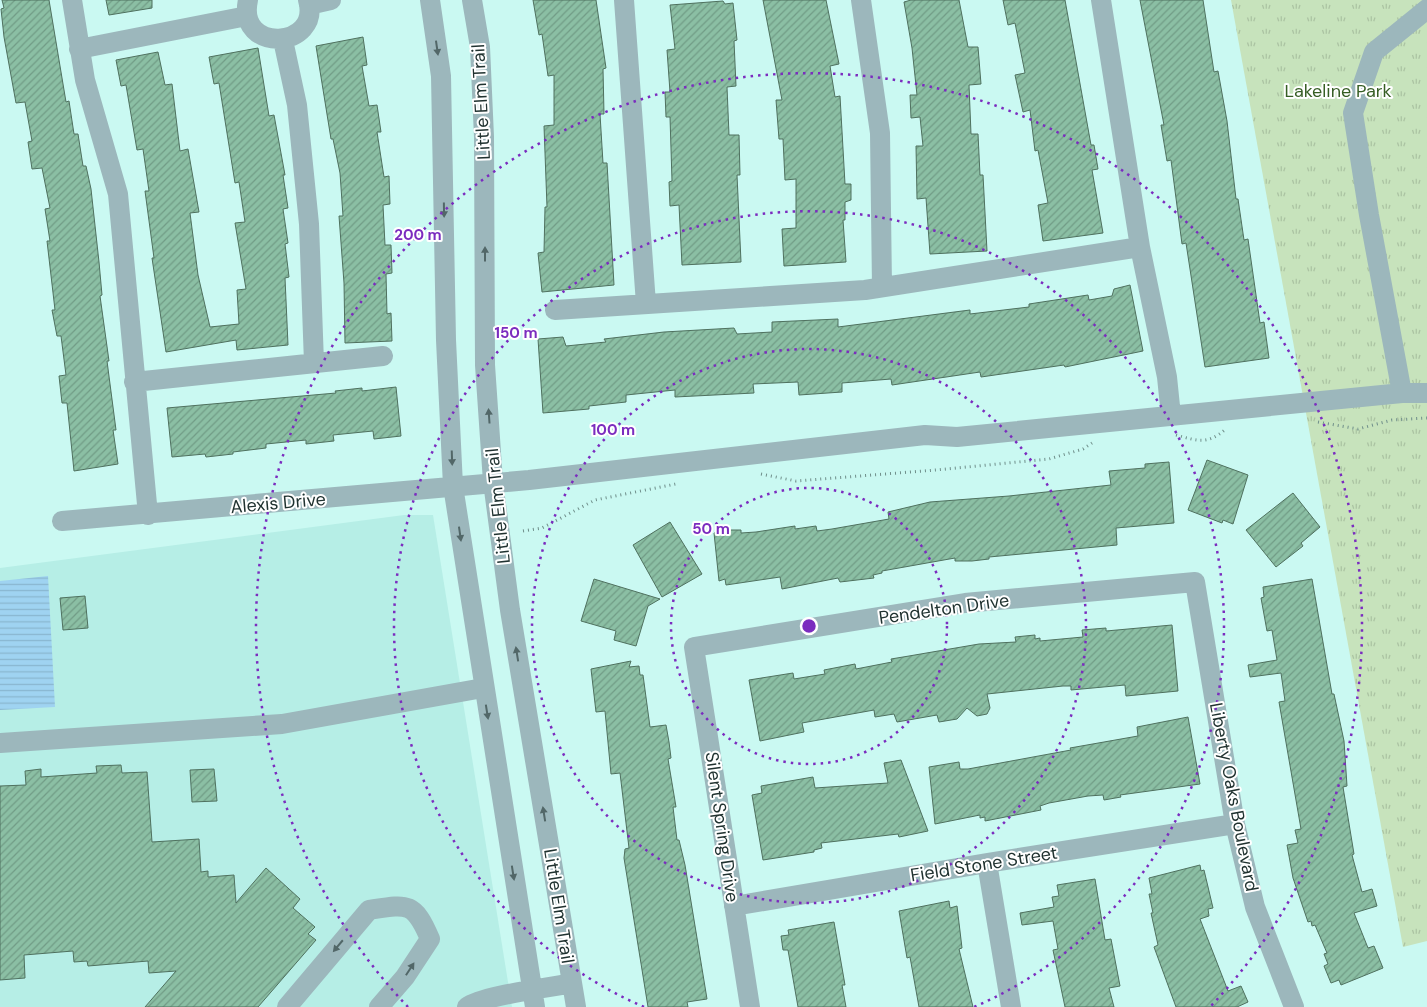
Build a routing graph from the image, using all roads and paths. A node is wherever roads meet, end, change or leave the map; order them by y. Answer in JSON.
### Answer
{"nodes":[{"id":1,"x":72,"y":0,"type":"edge"},
{"id":2,"x":331,"y":0,"type":"edge"},
{"id":3,"x":430,"y":0,"type":"edge"},
{"id":4,"x":472,"y":0,"type":"edge"},
{"id":5,"x":624,"y":0,"type":"edge"},
{"id":6,"x":861,"y":0,"type":"edge"},
{"id":7,"x":1101,"y":0,"type":"edge"},
{"id":8,"x":309,"y":2,"type":"edge"},
{"id":9,"x":248,"y":8,"type":"edge"},
{"id":10,"x":1427,"y":9,"type":"edge"},
{"id":11,"x":283,"y":40,"type":"junction"},
{"id":12,"x":79,"y":49,"type":"junction"},
{"id":13,"x":1140,"y":246,"type":"junction"},
{"id":14,"x":882,"y":287,"type":"junction"},
{"id":15,"x":646,"y":304,"type":"junction"},
{"id":16,"x":556,"y":310,"type":"dead end"},
{"id":17,"x":383,"y":356,"type":"dead end"},
{"id":18,"x":314,"y":363,"type":"junction"},
{"id":19,"x":134,"y":382,"type":"junction"},
{"id":20,"x":1402,"y":392,"type":"junction"},
{"id":21,"x":1427,"y":393,"type":"edge"},
{"id":22,"x":1427,"y":418,"type":"edge"},
{"id":23,"x":1313,"y":421,"type":"dead end"},
{"id":24,"x":1172,"y":425,"type":"junction"},
{"id":25,"x":1229,"y":427,"type":"dead end"},
{"id":26,"x":1099,"y":439,"type":"dead end"},
{"id":27,"x":760,"y":473,"type":"dead end"},
{"id":28,"x":493,"y":482,"type":"junction"},
{"id":29,"x":680,"y":484,"type":"dead end"},
{"id":30,"x":453,"y":486,"type":"junction"},
{"id":31,"x":148,"y":515,"type":"junction"},
{"id":32,"x":62,"y":522,"type":"dead end"},
{"id":33,"x":523,"y":531,"type":"dead end"},
{"id":34,"x":1195,"y":582,"type":"joint"},
{"id":35,"x":694,"y":647,"type":"joint"},
{"id":36,"x":483,"y":688,"type":"junction"},
{"id":37,"x":0,"y":743,"type":"edge"},
{"id":38,"x":1236,"y":824,"type":"junction"},
{"id":39,"x":987,"y":863,"type":"junction"},
{"id":40,"x":734,"y":906,"type":"junction"},
{"id":41,"x":572,"y":983,"type":"junction"},
{"id":42,"x":534,"y":999,"type":"edge"},
{"id":43,"x":287,"y":1007,"type":"edge"},
{"id":44,"x":379,"y":1007,"type":"edge"},
{"id":45,"x":466,"y":1007,"type":"edge"},
{"id":46,"x":576,"y":1007,"type":"edge"},
{"id":47,"x":750,"y":1007,"type":"edge"},
{"id":48,"x":1011,"y":1007,"type":"edge"},
{"id":49,"x":1294,"y":1007,"type":"edge"}],
"edges":[{"from":1,"to":12,"type":"street"},
{"from":2,"to":8,"type":"street"},
{"from":3,"to":30,"type":"street","one_way":true},
{"from":28,"to":4,"type":"street","name":"Little Elm Trail","one_way":true},
{"from":5,"to":15,"type":"street"},
{"from":6,"to":14,"type":"street"},
{"from":7,"to":13,"type":"street"},
{"from":8,"to":11,"type":"street"},
{"from":9,"to":11,"type":"street"},
{"from":9,"to":12,"type":"street"},
{"from":10,"to":20,"type":"street"},
{"from":11,"to":18,"type":"street"},
{"from":12,"to":19,"type":"street"},
{"from":13,"to":14,"type":"street"},
{"from":13,"to":24,"type":"street"},
{"from":14,"to":15,"type":"street"},
{"from":15,"to":16,"type":"street"},
{"from":17,"to":18,"type":"street"},
{"from":18,"to":19,"type":"street"},
{"from":19,"to":31,"type":"street"},
{"from":20,"to":21,"type":"street","name":"Alexis Drive"},
{"from":20,"to":24,"type":"street","name":"Alexis Drive"},
{"from":22,"to":23,"type":"path"},
{"from":24,"to":25,"type":"path"},
{"from":24,"to":28,"type":"street","name":"Alexis Drive"},
{"from":26,"to":27,"type":"path"},
{"from":28,"to":30,"type":"street","name":"Alexis Drive"},
{"from":41,"to":28,"type":"street","name":"Little Elm Trail","one_way":true},
{"from":29,"to":33,"type":"path"},
{"from":30,"to":31,"type":"street","name":"Alexis Drive"},
{"from":30,"to":36,"type":"street","one_way":true},
{"from":31,"to":32,"type":"street","name":"Alexis Drive"},
{"from":34,"to":35,"type":"street","name":"Pendelton Drive"},
{"from":34,"to":38,"type":"street","name":"Liberty Oaks Boulevard"},
{"from":35,"to":40,"type":"street","name":"Silent Spring Drive"},
{"from":36,"to":37,"type":"street"},
{"from":36,"to":42,"type":"street","one_way":true},
{"from":38,"to":39,"type":"street","name":"Field Stone Street"},
{"from":38,"to":49,"type":"street","name":"Liberty Oaks Boulevard"},
{"from":39,"to":40,"type":"street","name":"Field Stone Street"},
{"from":39,"to":48,"type":"street"},
{"from":40,"to":47,"type":"street","name":"Silent Spring Drive"},
{"from":41,"to":42,"type":"street"},
{"from":41,"to":46,"type":"street","name":"Little Elm Trail"},
{"from":42,"to":45,"type":"street"},
{"from":44,"to":43,"type":"street","one_way":true}]}
